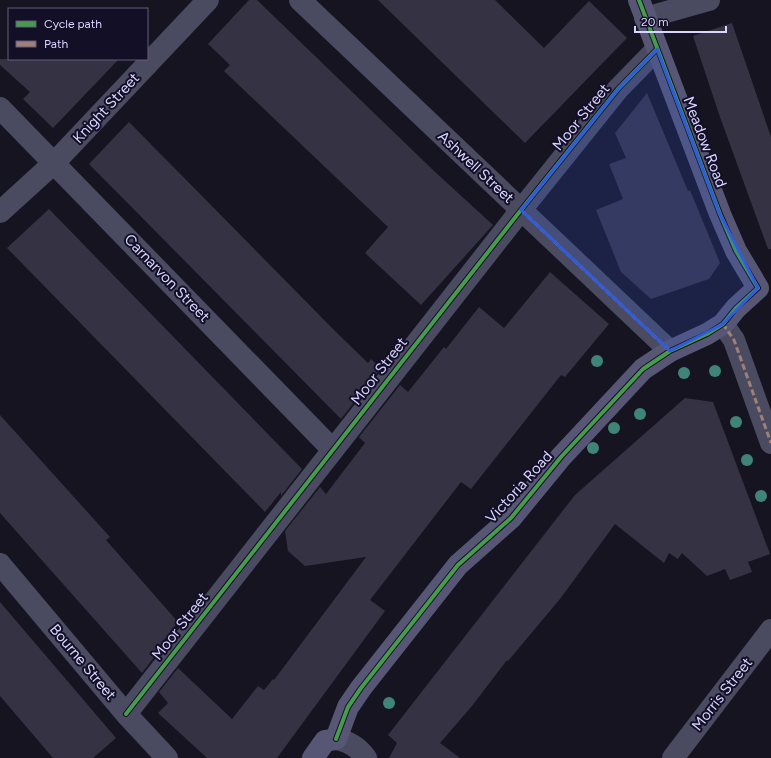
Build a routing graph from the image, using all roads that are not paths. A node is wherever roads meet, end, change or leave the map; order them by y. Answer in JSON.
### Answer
{"nodes":[{"id":1,"x":208,"y":0,"type":"edge"},
{"id":2,"x":300,"y":0,"type":"edge"},
{"id":3,"x":709,"y":0,"type":"edge"},
{"id":4,"x":642,"y":9,"type":"edge"},
{"id":5,"x":657,"y":48,"type":"junction"},
{"id":6,"x":0,"y":108,"type":"edge"},
{"id":7,"x":55,"y":162,"type":"junction"},
{"id":8,"x":522,"y":210,"type":"junction"},
{"id":9,"x":0,"y":212,"type":"edge"},
{"id":10,"x":764,"y":290,"type":"edge"},
{"id":11,"x":723,"y":324,"type":"junction"},
{"id":12,"x":670,"y":351,"type":"junction"},
{"id":13,"x":771,"y":443,"type":"edge"},
{"id":14,"x":333,"y":450,"type":"junction"},
{"id":15,"x":0,"y":564,"type":"edge"},
{"id":16,"x":771,"y":630,"type":"edge"},
{"id":17,"x":126,"y":714,"type":"junction"},
{"id":18,"x":336,"y":739,"type":"junction"},
{"id":19,"x":167,"y":758,"type":"edge"},
{"id":20,"x":313,"y":758,"type":"edge"},
{"id":21,"x":366,"y":758,"type":"edge"},
{"id":22,"x":672,"y":758,"type":"edge"}],
"edges":[{"from":1,"to":7,"type":"street","name":"Knight Street"},
{"from":2,"to":8,"type":"street","name":"Ashwell Street"},
{"from":3,"to":4,"type":"street"},
{"from":4,"to":5,"type":"street","name":"Meadow Road"},
{"from":5,"to":8,"type":"street","name":"Moor Street"},
{"from":5,"to":10,"type":"street","name":"Meadow Road"},
{"from":6,"to":7,"type":"street","name":"Carnarvon Street"},
{"from":7,"to":9,"type":"street","name":"Knight Street"},
{"from":7,"to":14,"type":"street","name":"Carnarvon Street"},
{"from":8,"to":12,"type":"street","name":"Ashwell Street"},
{"from":8,"to":14,"type":"street","name":"Moor Street"},
{"from":10,"to":11,"type":"street","name":"Victoria Road"},
{"from":11,"to":12,"type":"street","name":"Victoria Road"},
{"from":11,"to":13,"type":"street"},
{"from":12,"to":18,"type":"street","name":"Victoria Road"},
{"from":14,"to":17,"type":"street","name":"Moor Street"},
{"from":15,"to":17,"type":"street","name":"Bourne Street"},
{"from":16,"to":22,"type":"street","name":"Morris Street"},
{"from":17,"to":19,"type":"street","name":"Bourne Street"},
{"from":18,"to":20,"type":"street"},
{"from":18,"to":21,"type":"street"}]}
